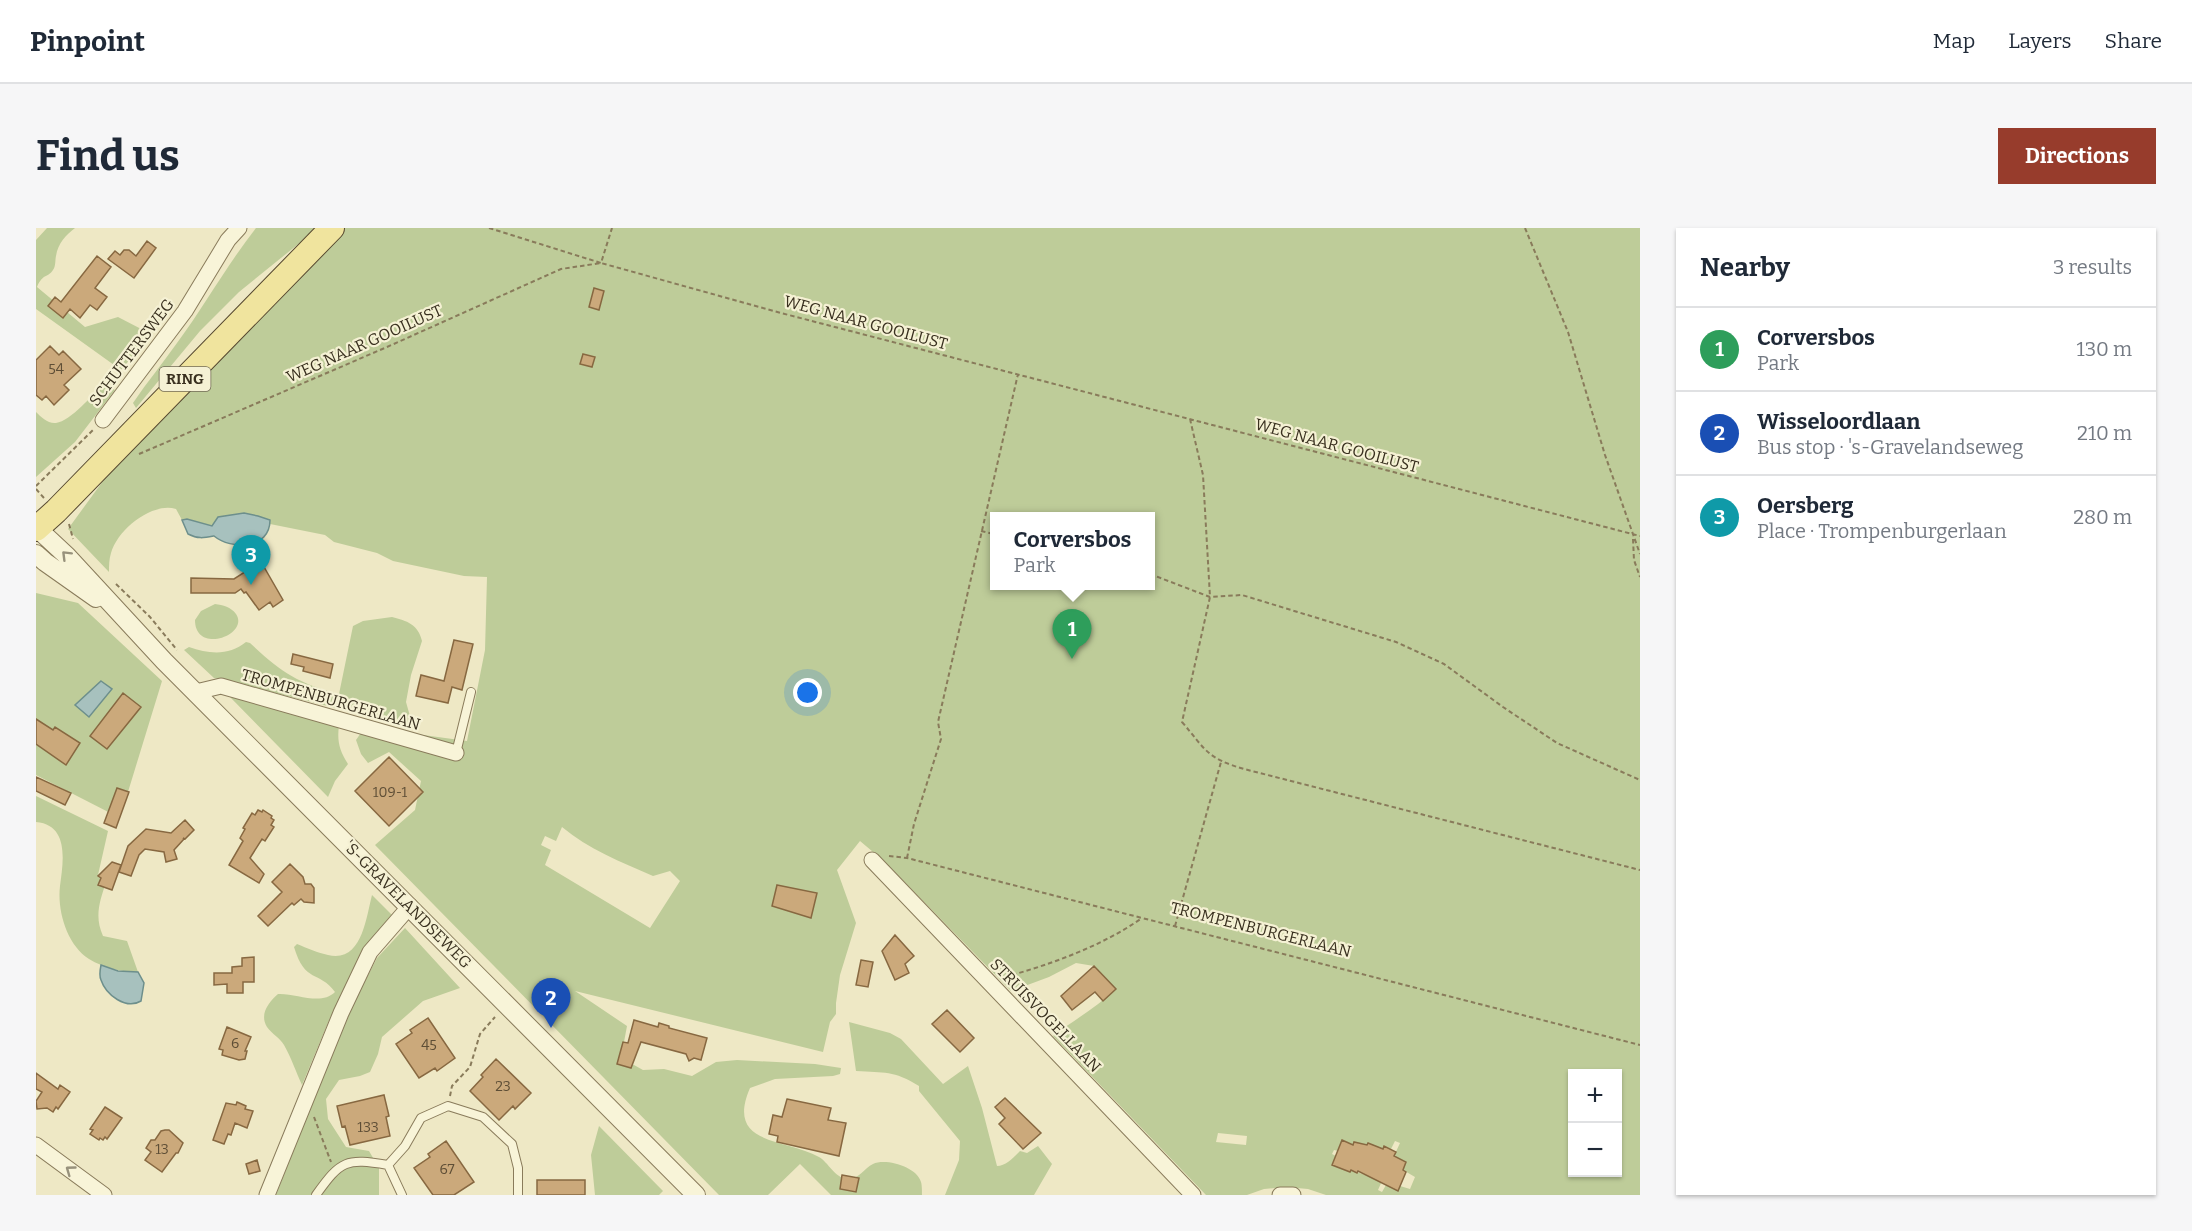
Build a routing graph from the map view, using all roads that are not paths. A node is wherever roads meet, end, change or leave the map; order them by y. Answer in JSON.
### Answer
{"nodes":[{"id":1,"x":239,"y":228,"type":"edge"},
{"id":2,"x":332,"y":228,"type":"edge"},
{"id":3,"x":103,"y":420,"type":"road end"},
{"id":4,"x":36,"y":528,"type":"edge"},
{"id":5,"x":36,"y":554,"type":"edge"},
{"id":6,"x":120,"y":614,"type":"junction"},
{"id":7,"x":196,"y":692,"type":"junction"},
{"id":8,"x":471,"y":692,"type":"dead end"},
{"id":9,"x":456,"y":753,"type":"joint"},
{"id":10,"x":872,"y":860,"type":"road end"},
{"id":11,"x":410,"y":906,"type":"junction"},
{"id":12,"x":36,"y":1145,"type":"edge"},
{"id":13,"x":388,"y":1165,"type":"junction"},
{"id":14,"x":104,"y":1195,"type":"edge"},
{"id":15,"x":267,"y":1195,"type":"edge"},
{"id":16,"x":316,"y":1195,"type":"edge"},
{"id":17,"x":402,"y":1195,"type":"edge"},
{"id":18,"x":518,"y":1195,"type":"edge"},
{"id":19,"x":696,"y":1195,"type":"edge"},
{"id":20,"x":1193,"y":1195,"type":"edge"},
{"id":21,"x":1280,"y":1195,"type":"edge"},
{"id":22,"x":1293,"y":1195,"type":"edge"}],
"edges":[{"from":1,"to":3,"type":"street","name":"SCHUTTERSWEG"},
{"from":2,"to":4,"type":"main road","number":"RING"},
{"from":6,"to":4,"type":"street","name":"'S-GRAVELANDSEWEG","one_way":true},
{"from":5,"to":6,"type":"street","name":"'S-GRAVELANDSEWEG"},
{"from":6,"to":7,"type":"street","name":"'S-GRAVELANDSEWEG"},
{"from":7,"to":9,"type":"street","name":"TROMPENBURGERLAAN"},
{"from":7,"to":11,"type":"street","name":"'S-GRAVELANDSEWEG"},
{"from":8,"to":9,"type":"lane"},
{"from":10,"to":20,"type":"street","name":"STRUISVOGELLAAN"},
{"from":11,"to":15,"type":"street"},
{"from":11,"to":19,"type":"street","name":"'S-GRAVELANDSEWEG"},
{"from":14,"to":12,"type":"street","one_way":true},
{"from":13,"to":16,"type":"lane"},
{"from":13,"to":17,"type":"lane"},
{"from":13,"to":18,"type":"lane"},
{"from":21,"to":22,"type":"street"}]}
